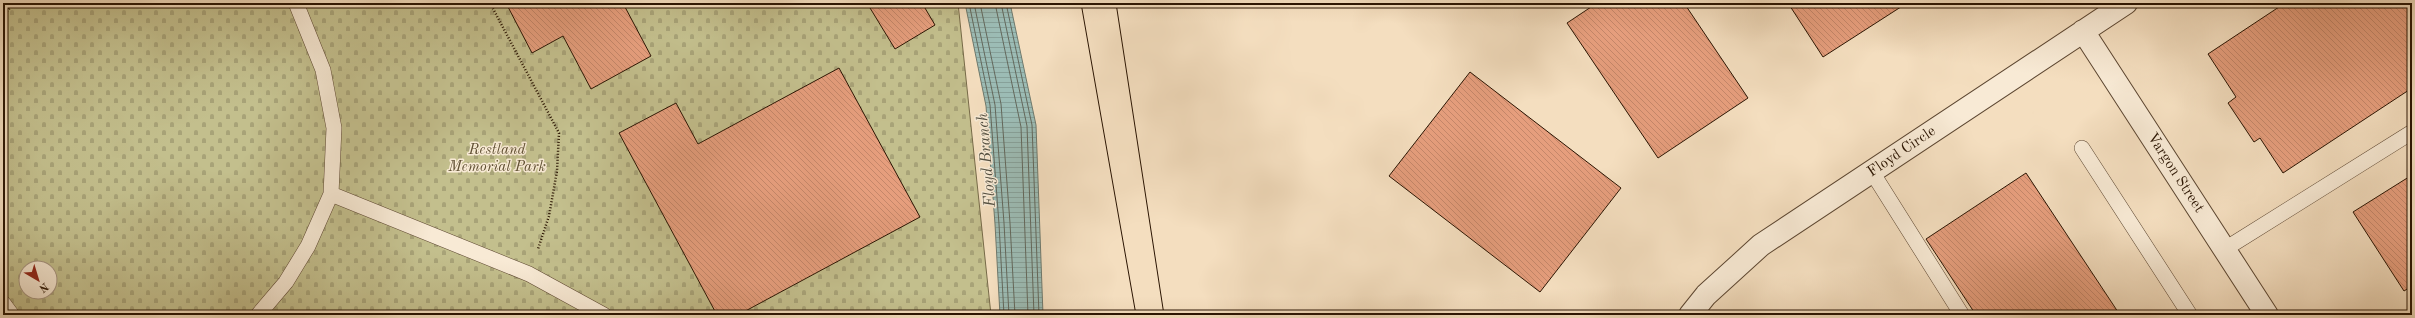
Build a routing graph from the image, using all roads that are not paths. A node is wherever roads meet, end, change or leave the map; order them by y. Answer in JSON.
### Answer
{"nodes":[{"id":1,"x":296,"y":3,"type":"edge"},
{"id":2,"x":2126,"y":3,"type":"edge"},
{"id":3,"x":2083,"y":31,"type":"junction"},
{"id":4,"x":2412,"y":132,"type":"edge"},
{"id":5,"x":2082,"y":148,"type":"dead end"},
{"id":6,"x":1872,"y":172,"type":"junction"},
{"id":7,"x":331,"y":194,"type":"junction"},
{"id":8,"x":2225,"y":249,"type":"junction"},
{"id":9,"x":3,"y":303,"type":"edge"},
{"id":10,"x":12,"y":315,"type":"edge"},
{"id":11,"x":258,"y":315,"type":"edge"},
{"id":12,"x":604,"y":315,"type":"edge"},
{"id":13,"x":1690,"y":315,"type":"edge"},
{"id":14,"x":1962,"y":315,"type":"edge"},
{"id":15,"x":2190,"y":315,"type":"edge"},
{"id":16,"x":2267,"y":315,"type":"edge"}],
"edges":[{"from":1,"to":7,"type":"lane"},
{"from":2,"to":3,"type":"street","name":"Floyd Circle"},
{"from":3,"to":6,"type":"street","name":"Floyd Circle"},
{"from":3,"to":8,"type":"street","name":"Vargon Street"},
{"from":4,"to":8,"type":"lane"},
{"from":5,"to":15,"type":"lane"},
{"from":6,"to":13,"type":"street","name":"Floyd Circle"},
{"from":6,"to":14,"type":"lane"},
{"from":7,"to":11,"type":"lane"},
{"from":7,"to":12,"type":"lane"},
{"from":8,"to":16,"type":"street","name":"Vargon Street"},
{"from":9,"to":10,"type":"lane"}]}
